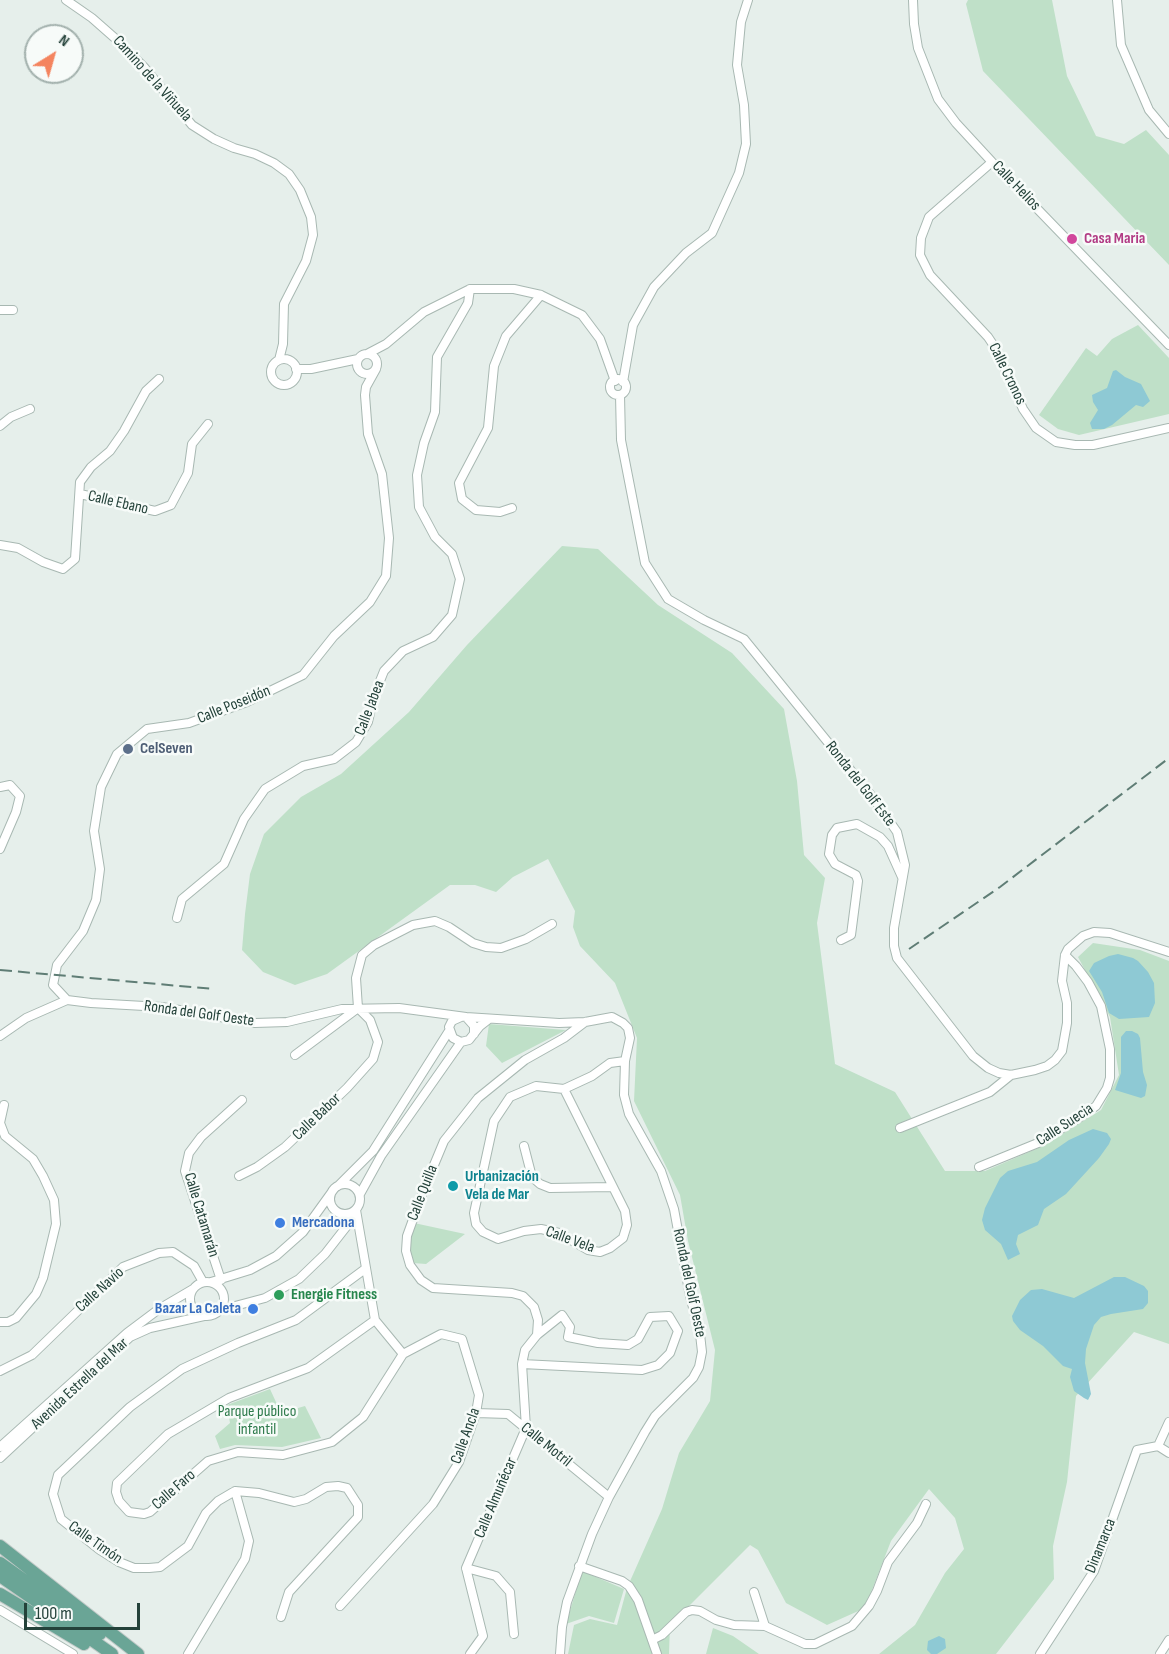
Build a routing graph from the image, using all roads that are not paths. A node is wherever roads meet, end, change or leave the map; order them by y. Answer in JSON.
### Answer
{"nodes":[{"id":1,"x":66,"y":0,"type":"edge"},
{"id":2,"x":748,"y":0,"type":"edge"},
{"id":3,"x":913,"y":0,"type":"edge"},
{"id":4,"x":1117,"y":0,"type":"edge"},
{"id":5,"x":1169,"y":134,"type":"edge"},
{"id":6,"x":992,"y":162,"type":"junction"},
{"id":7,"x":470,"y":289,"type":"junction"},
{"id":8,"x":541,"y":294,"type":"junction"},
{"id":9,"x":0,"y":310,"type":"edge"},
{"id":10,"x":13,"y":310,"type":"dead end"},
{"id":11,"x":283,"y":344,"type":"junction"},
{"id":12,"x":386,"y":344,"type":"junction"},
{"id":13,"x":1169,"y":345,"type":"edge"},
{"id":14,"x":367,"y":354,"type":"junction"},
{"id":15,"x":279,"y":360,"type":"junction"},
{"id":16,"x":289,"y":360,"type":"junction"},
{"id":17,"x":359,"y":366,"type":"junction"},
{"id":18,"x":377,"y":367,"type":"junction"},
{"id":19,"x":296,"y":372,"type":"junction"},
{"id":20,"x":159,"y":379,"type":"dead end"},
{"id":21,"x":619,"y":381,"type":"junction"},
{"id":22,"x":366,"y":387,"type":"junction"},
{"id":23,"x":620,"y":395,"type":"junction"},
{"id":24,"x":30,"y":409,"type":"dead end"},
{"id":25,"x":208,"y":424,"type":"dead end"},
{"id":26,"x":0,"y":426,"type":"edge"},
{"id":27,"x":1169,"y":428,"type":"edge"},
{"id":28,"x":80,"y":494,"type":"junction"},
{"id":29,"x":512,"y":508,"type":"dead end"},
{"id":30,"x":0,"y":545,"type":"edge"},
{"id":31,"x":0,"y":787,"type":"edge"},
{"id":32,"x":0,"y":849,"type":"edge"},
{"id":33,"x":903,"y":878,"type":"junction"},
{"id":34,"x":177,"y":918,"type":"dead end"},
{"id":35,"x":552,"y":924,"type":"dead end"},
{"id":36,"x":841,"y":940,"type":"dead end"},
{"id":37,"x":1169,"y":952,"type":"edge"},
{"id":38,"x":1065,"y":955,"type":"junction"},
{"id":39,"x":67,"y":1000,"type":"junction"},
{"id":40,"x":358,"y":1008,"type":"junction"},
{"id":41,"x":438,"y":1013,"type":"junction"},
{"id":42,"x":464,"y":1017,"type":"junction"},
{"id":43,"x":490,"y":1018,"type":"junction"},
{"id":44,"x":585,"y":1022,"type":"junction"},
{"id":45,"x":450,"y":1028,"type":"junction"},
{"id":46,"x":474,"y":1034,"type":"junction"},
{"id":47,"x":0,"y":1036,"type":"edge"},
{"id":48,"x":461,"y":1042,"type":"junction"},
{"id":49,"x":295,"y":1055,"type":"dead end"},
{"id":50,"x":625,"y":1061,"type":"junction"},
{"id":51,"x":1011,"y":1075,"type":"junction"},
{"id":52,"x":564,"y":1089,"type":"junction"},
{"id":53,"x":242,"y":1100,"type":"dead end"},
{"id":54,"x":4,"y":1105,"type":"dead end"},
{"id":55,"x":900,"y":1128,"type":"dead end"},
{"id":56,"x":524,"y":1146,"type":"dead end"},
{"id":57,"x":980,"y":1167,"type":"dead end"},
{"id":58,"x":239,"y":1176,"type":"dead end"},
{"id":59,"x":612,"y":1187,"type":"junction"},
{"id":60,"x":336,"y":1188,"type":"junction"},
{"id":61,"x":360,"y":1194,"type":"junction"},
{"id":62,"x":354,"y":1212,"type":"junction"},
{"id":63,"x":365,"y":1269,"type":"junction"},
{"id":64,"x":221,"y":1280,"type":"junction"},
{"id":65,"x":207,"y":1282,"type":"junction"},
{"id":66,"x":193,"y":1289,"type":"junction"},
{"id":67,"x":220,"y":1310,"type":"junction"},
{"id":68,"x":204,"y":1316,"type":"junction"},
{"id":69,"x":375,"y":1320,"type":"junction"},
{"id":70,"x":0,"y":1322,"type":"edge"},
{"id":71,"x":537,"y":1335,"type":"junction"},
{"id":72,"x":403,"y":1354,"type":"junction"},
{"id":73,"x":522,"y":1364,"type":"junction"},
{"id":74,"x":0,"y":1371,"type":"edge"},
{"id":75,"x":476,"y":1413,"type":"junction"},
{"id":76,"x":1169,"y":1422,"type":"edge"},
{"id":77,"x":526,"y":1428,"type":"junction"},
{"id":78,"x":1158,"y":1446,"type":"junction"},
{"id":79,"x":0,"y":1447,"type":"edge"},
{"id":80,"x":1169,"y":1453,"type":"edge"},
{"id":81,"x":0,"y":1458,"type":"edge"},
{"id":82,"x":235,"y":1491,"type":"junction"},
{"id":83,"x":609,"y":1497,"type":"junction"},
{"id":84,"x":926,"y":1504,"type":"dead end"},
{"id":85,"x":0,"y":1546,"type":"edge"},
{"id":86,"x":0,"y":1563,"type":"edge"},
{"id":87,"x":579,"y":1566,"type":"junction"},
{"id":88,"x":466,"y":1568,"type":"junction"},
{"id":89,"x":0,"y":1576,"type":"edge"},
{"id":90,"x":754,"y":1592,"type":"dead end"},
{"id":91,"x":0,"y":1594,"type":"edge"},
{"id":92,"x":340,"y":1606,"type":"dead end"},
{"id":93,"x":0,"y":1610,"type":"edge"},
{"id":94,"x":281,"y":1617,"type":"dead end"},
{"id":95,"x":765,"y":1626,"type":"junction"},
{"id":96,"x":514,"y":1634,"type":"dead end"},
{"id":97,"x":652,"y":1640,"type":"junction"},
{"id":98,"x":1169,"y":1640,"type":"edge"},
{"id":99,"x":73,"y":1654,"type":"edge"},
{"id":100,"x":101,"y":1654,"type":"edge"},
{"id":101,"x":112,"y":1654,"type":"edge"},
{"id":102,"x":128,"y":1654,"type":"edge"},
{"id":103,"x":138,"y":1654,"type":"edge"},
{"id":104,"x":188,"y":1654,"type":"edge"},
{"id":105,"x":470,"y":1654,"type":"edge"},
{"id":106,"x":560,"y":1654,"type":"edge"},
{"id":107,"x":657,"y":1654,"type":"edge"},
{"id":108,"x":1040,"y":1654,"type":"edge"},
{"id":109,"x":1160,"y":1654,"type":"edge"}],
"edges":[{"from":1,"to":11,"type":"street","name":"Camino de la Viñuela"},
{"from":2,"to":21,"type":"street"},
{"from":3,"to":6,"type":"street","name":"Calle Helios"},
{"from":4,"to":5,"type":"street"},
{"from":6,"to":13,"type":"street","name":"Calle Helios"},
{"from":6,"to":27,"type":"street","name":"Calle Cronos"},
{"from":7,"to":8,"type":"street"},
{"from":7,"to":12,"type":"street"},
{"from":7,"to":34,"type":"street","name":"Calle Jabea"},
{"from":8,"to":21,"type":"street"},
{"from":8,"to":29,"type":"street"},
{"from":9,"to":10,"type":"street"},
{"from":11,"to":15,"type":"street","name":"Camino de la Viñuela"},
{"from":11,"to":16,"type":"street"},
{"from":12,"to":14,"type":"street"},
{"from":12,"to":18,"type":"street"},
{"from":14,"to":17,"type":"street"},
{"from":14,"to":18,"type":"street"},
{"from":15,"to":16,"type":"street"},
{"from":15,"to":19,"type":"street"},
{"from":16,"to":19,"type":"street"},
{"from":17,"to":18,"type":"street"},
{"from":17,"to":19,"type":"street"},
{"from":17,"to":22,"type":"street","name":"Calle Poseidón"},
{"from":18,"to":22,"type":"street"},
{"from":20,"to":28,"type":"street"},
{"from":21,"to":23,"type":"street"},
{"from":21,"to":23,"type":"street"},
{"from":22,"to":39,"type":"street","name":"Calle Poseidón"},
{"from":23,"to":33,"type":"street","name":"Ronda del Golf Este"},
{"from":24,"to":26,"type":"street"},
{"from":25,"to":28,"type":"street","name":"Calle Ebano"},
{"from":28,"to":30,"type":"street"},
{"from":31,"to":32,"type":"street"},
{"from":33,"to":36,"type":"street"},
{"from":33,"to":51,"type":"street","name":"Ronda del Golf Este"},
{"from":35,"to":40,"type":"street"},
{"from":37,"to":38,"type":"street"},
{"from":38,"to":51,"type":"street"},
{"from":38,"to":57,"type":"street","name":"Calle Suecia"},
{"from":39,"to":40,"type":"street","name":"Ronda del Golf Oeste"},
{"from":39,"to":47,"type":"street"},
{"from":40,"to":41,"type":"street","name":"Ronda del Golf Oeste"},
{"from":40,"to":49,"type":"street"},
{"from":40,"to":58,"type":"street","name":"Calle Babor"},
{"from":41,"to":42,"type":"street","name":"Ronda del Golf Oeste"},
{"from":41,"to":45,"type":"street"},
{"from":42,"to":43,"type":"street","name":"Ronda del Golf Oeste"},
{"from":42,"to":45,"type":"street"},
{"from":42,"to":46,"type":"street"},
{"from":43,"to":44,"type":"street","name":"Ronda del Golf Oeste"},
{"from":43,"to":46,"type":"street"},
{"from":44,"to":50,"type":"street","name":"Ronda del Golf Oeste"},
{"from":44,"to":71,"type":"street","name":"Calle Quilla"},
{"from":45,"to":48,"type":"street"},
{"from":45,"to":60,"type":"street"},
{"from":46,"to":48,"type":"street"},
{"from":48,"to":61,"type":"street"},
{"from":50,"to":52,"type":"street","name":"Calle Vela"},
{"from":50,"to":83,"type":"street","name":"Ronda del Golf Oeste"},
{"from":51,"to":55,"type":"street"},
{"from":52,"to":59,"type":"street","name":"Calle Vela"},
{"from":52,"to":59,"type":"street","name":"Calle Vela"},
{"from":53,"to":64,"type":"street","name":"Calle Catamarán"},
{"from":54,"to":70,"type":"street"},
{"from":56,"to":59,"type":"street"},
{"from":60,"to":61,"type":"street"},
{"from":60,"to":62,"type":"street"},
{"from":60,"to":64,"type":"street"},
{"from":61,"to":62,"type":"street"},
{"from":62,"to":63,"type":"street"},
{"from":62,"to":67,"type":"street"},
{"from":63,"to":69,"type":"street"},
{"from":63,"to":82,"type":"street","name":"Calle Timón"},
{"from":64,"to":65,"type":"street"},
{"from":65,"to":66,"type":"street"},
{"from":65,"to":67,"type":"street"},
{"from":65,"to":74,"type":"street","name":"Calle Navío"},
{"from":66,"to":68,"type":"street"},
{"from":66,"to":79,"type":"street","name":"Avenida Estrella del Mar"},
{"from":67,"to":68,"type":"street"},
{"from":68,"to":81,"type":"street","name":"Avenida Estrella del Mar"},
{"from":69,"to":72,"type":"street"},
{"from":69,"to":72,"type":"street","name":"Calle Faro"},
{"from":71,"to":73,"type":"street"},
{"from":71,"to":73,"type":"street"},
{"from":72,"to":75,"type":"street","name":"Calle Ancla"},
{"from":73,"to":77,"type":"street"},
{"from":75,"to":77,"type":"street","name":"Calle Motril"},
{"from":75,"to":92,"type":"street","name":"Calle Ancla"},
{"from":76,"to":78,"type":"street"},
{"from":77,"to":83,"type":"street","name":"Calle Motril"},
{"from":77,"to":88,"type":"street","name":"Calle Almuñécar"},
{"from":78,"to":80,"type":"street"},
{"from":78,"to":108,"type":"street","name":"Dinamarca"},
{"from":82,"to":94,"type":"street"},
{"from":82,"to":104,"type":"street"},
{"from":83,"to":87,"type":"street","name":"Ronda del Golf Oeste"},
{"from":84,"to":95,"type":"street"},
{"from":85,"to":103,"type":"main road"},
{"from":86,"to":102,"type":"main road"},
{"from":87,"to":97,"type":"street"},
{"from":87,"to":106,"type":"street","name":"Ronda del Golf Oeste"},
{"from":88,"to":96,"type":"street"},
{"from":88,"to":105,"type":"street"},
{"from":89,"to":101,"type":"main road"},
{"from":90,"to":95,"type":"street"},
{"from":91,"to":100,"type":"main road"},
{"from":93,"to":99,"type":"street"},
{"from":95,"to":97,"type":"street"},
{"from":97,"to":107,"type":"street"},
{"from":98,"to":109,"type":"street"}]}
